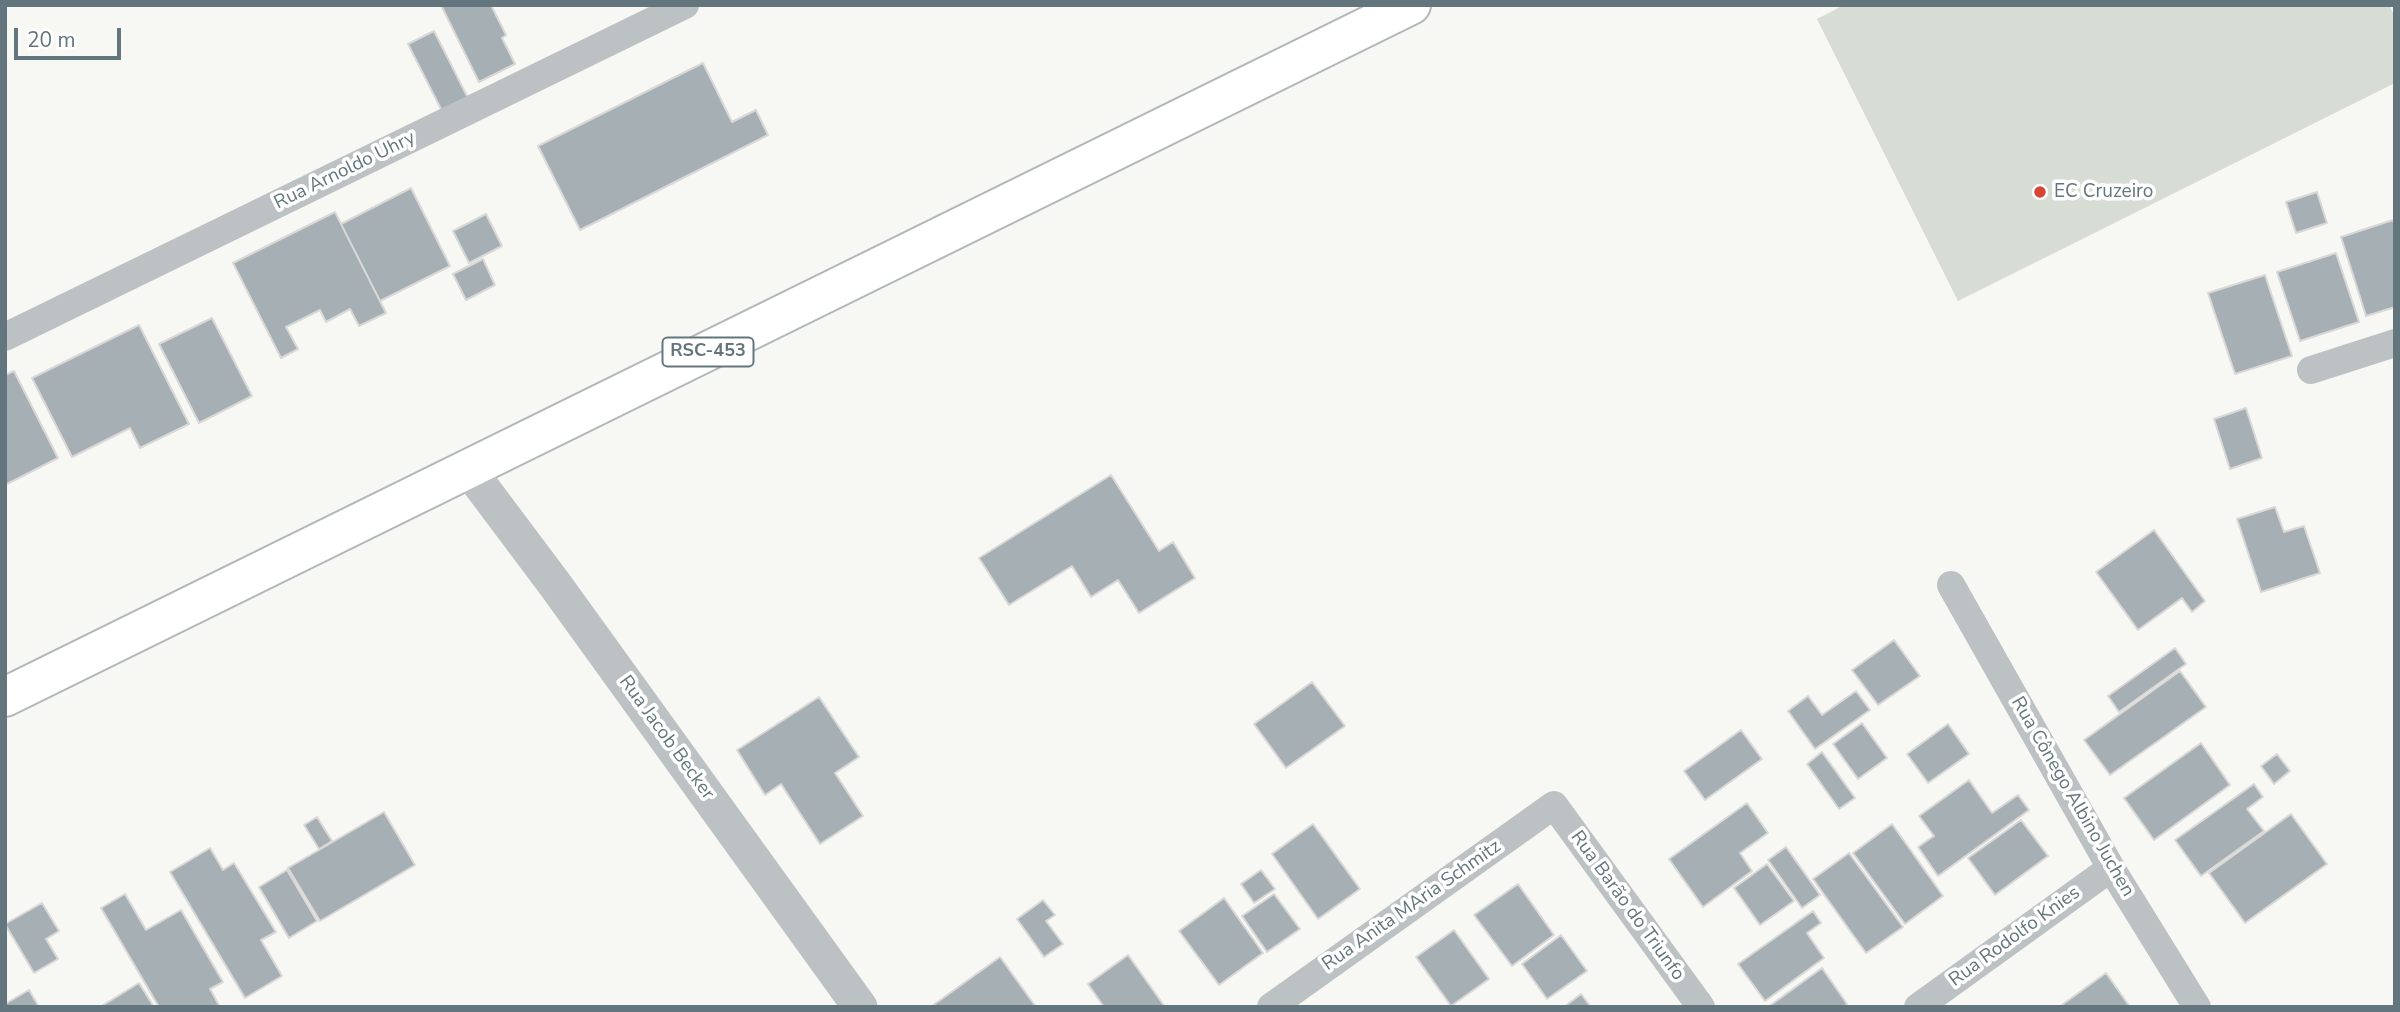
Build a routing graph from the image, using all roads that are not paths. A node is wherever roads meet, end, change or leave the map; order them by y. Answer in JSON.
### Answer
{"nodes":[{"id":1,"x":685,"y":5,"type":"edge"},
{"id":2,"x":1411,"y":5,"type":"edge"},
{"id":3,"x":5,"y":337,"type":"edge"},
{"id":4,"x":2395,"y":343,"type":"edge"},
{"id":5,"x":2311,"y":370,"type":"dead end"},
{"id":6,"x":469,"y":470,"type":"junction"},
{"id":7,"x":1951,"y":585,"type":"dead end"},
{"id":8,"x":5,"y":697,"type":"edge"},
{"id":9,"x":1554,"y":805,"type":"joint"},
{"id":10,"x":2111,"y":868,"type":"junction"},
{"id":11,"x":860,"y":1007,"type":"edge"},
{"id":12,"x":1270,"y":1007,"type":"edge"},
{"id":13,"x":1701,"y":1007,"type":"edge"},
{"id":14,"x":1918,"y":1007,"type":"edge"},
{"id":15,"x":2197,"y":1007,"type":"edge"}],
"edges":[{"from":1,"to":3,"type":"street","name":"Rua Arnoldo Uhry"},
{"from":2,"to":6,"type":"highway","number":"RSC-453"},
{"from":4,"to":5,"type":"street"},
{"from":6,"to":8,"type":"highway","number":"RSC-453"},
{"from":6,"to":11,"type":"street","name":"Rua Jacob Becker"},
{"from":7,"to":10,"type":"street","name":"Rua Cônego Albino Juchen"},
{"from":9,"to":12,"type":"street","name":"Rua Anita MAria Schmitz"},
{"from":9,"to":13,"type":"street","name":"Rua Barão do Triunfo"},
{"from":10,"to":14,"type":"street","name":"Rua Rodolfo Knies"},
{"from":10,"to":15,"type":"street","name":"Rua Cônego Albino Juchen"}]}
